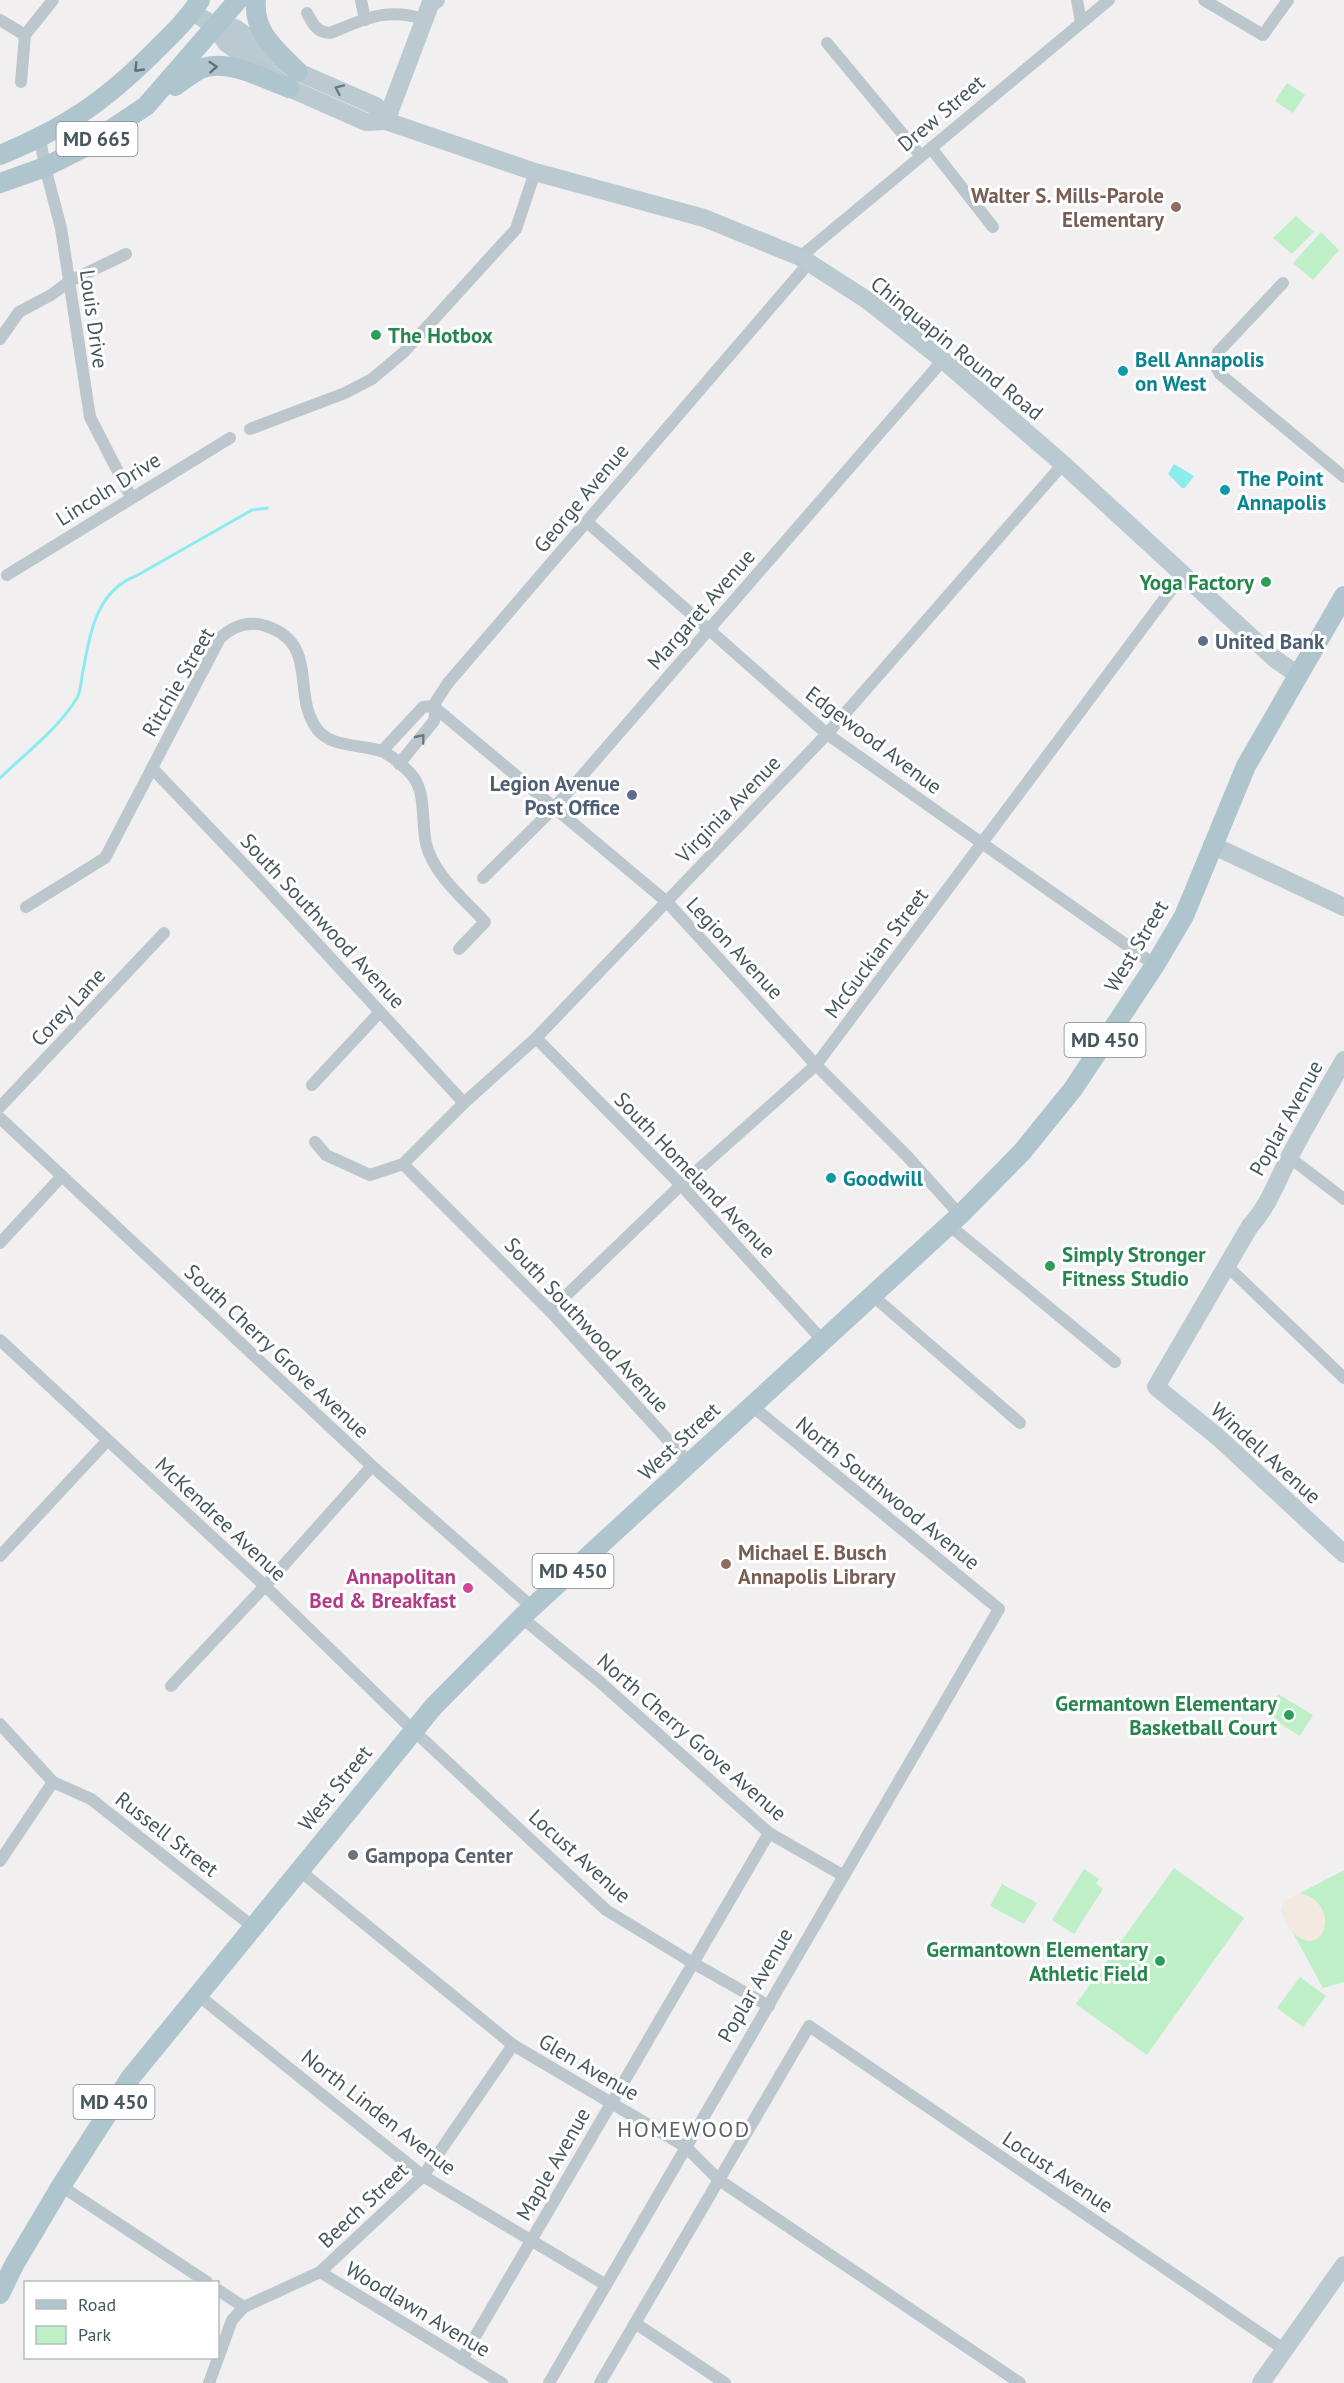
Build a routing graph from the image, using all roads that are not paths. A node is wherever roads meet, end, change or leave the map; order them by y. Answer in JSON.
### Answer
{"nodes":[{"id":1,"x":53,"y":0,"type":"edge"},
{"id":2,"x":238,"y":0,"type":"edge"},
{"id":3,"x":256,"y":0,"type":"edge"},
{"id":4,"x":361,"y":0,"type":"edge"},
{"id":5,"x":1077,"y":0,"type":"edge"},
{"id":6,"x":1109,"y":0,"type":"edge"},
{"id":7,"x":1204,"y":0,"type":"edge"},
{"id":8,"x":1288,"y":0,"type":"edge"},
{"id":9,"x":433,"y":1,"type":"edge"},
{"id":10,"x":196,"y":6,"type":"edge"},
{"id":11,"x":307,"y":13,"type":"dead end"},
{"id":12,"x":424,"y":19,"type":"junction"},
{"id":13,"x":0,"y":20,"type":"edge"},
{"id":14,"x":365,"y":20,"type":"junction"},
{"id":15,"x":1081,"y":22,"type":"junction"},
{"id":16,"x":216,"y":27,"type":"junction"},
{"id":17,"x":25,"y":34,"type":"junction"},
{"id":18,"x":827,"y":43,"type":"dead end"},
{"id":19,"x":294,"y":80,"type":"junction"},
{"id":20,"x":21,"y":82,"type":"dead end"},
{"id":21,"x":146,"y":106,"type":"junction"},
{"id":22,"x":386,"y":121,"type":"junction"},
{"id":23,"x":40,"y":138,"type":"junction"},
{"id":24,"x":926,"y":152,"type":"junction"},
{"id":25,"x":0,"y":155,"type":"edge"},
{"id":26,"x":45,"y":167,"type":"junction"},
{"id":27,"x":535,"y":172,"type":"junction"},
{"id":28,"x":0,"y":183,"type":"edge"},
{"id":29,"x":993,"y":227,"type":"dead end"},
{"id":30,"x":126,"y":254,"type":"dead end"},
{"id":31,"x":804,"y":261,"type":"junction"},
{"id":32,"x":70,"y":281,"type":"junction"},
{"id":33,"x":1283,"y":283,"type":"dead end"},
{"id":34,"x":0,"y":339,"type":"edge"},
{"id":35,"x":943,"y":360,"type":"junction"},
{"id":36,"x":250,"y":429,"type":"dead end"},
{"id":37,"x":230,"y":438,"type":"dead end"},
{"id":38,"x":1063,"y":464,"type":"junction"},
{"id":39,"x":1344,"y":477,"type":"edge"},
{"id":40,"x":131,"y":497,"type":"junction"},
{"id":41,"x":587,"y":522,"type":"junction"},
{"id":42,"x":1183,"y":574,"type":"junction"},
{"id":43,"x":7,"y":575,"type":"dead end"},
{"id":44,"x":1344,"y":596,"type":"edge"},
{"id":45,"x":710,"y":630,"type":"junction"},
{"id":46,"x":1298,"y":675,"type":"junction"},
{"id":47,"x":434,"y":707,"type":"junction"},
{"id":48,"x":827,"y":734,"type":"junction"},
{"id":49,"x":382,"y":751,"type":"junction"},
{"id":50,"x":399,"y":764,"type":"junction"},
{"id":51,"x":152,"y":768,"type":"junction"},
{"id":52,"x":554,"y":808,"type":"junction"},
{"id":53,"x":982,"y":844,"type":"junction"},
{"id":54,"x":1212,"y":845,"type":"junction"},
{"id":55,"x":483,"y":878,"type":"dead end"},
{"id":56,"x":667,"y":902,"type":"junction"},
{"id":57,"x":26,"y":907,"type":"dead end"},
{"id":58,"x":1344,"y":907,"type":"edge"},
{"id":59,"x":165,"y":933,"type":"dead end"},
{"id":60,"x":459,"y":949,"type":"dead end"},
{"id":61,"x":1155,"y":965,"type":"junction"},
{"id":62,"x":380,"y":1012,"type":"junction"},
{"id":63,"x":536,"y":1038,"type":"junction"},
{"id":64,"x":1344,"y":1060,"type":"edge"},
{"id":65,"x":816,"y":1065,"type":"junction"},
{"id":66,"x":312,"y":1085,"type":"dead end"},
{"id":67,"x":464,"y":1103,"type":"junction"},
{"id":68,"x":0,"y":1107,"type":"edge"},
{"id":69,"x":0,"y":1118,"type":"edge"},
{"id":70,"x":315,"y":1142,"type":"dead end"},
{"id":71,"x":1289,"y":1157,"type":"junction"},
{"id":72,"x":403,"y":1164,"type":"junction"},
{"id":73,"x":62,"y":1176,"type":"junction"},
{"id":74,"x":681,"y":1185,"type":"junction"},
{"id":75,"x":1344,"y":1199,"type":"edge"},
{"id":76,"x":955,"y":1220,"type":"junction"},
{"id":77,"x":0,"y":1243,"type":"edge"},
{"id":78,"x":1227,"y":1266,"type":"junction"},
{"id":79,"x":873,"y":1296,"type":"junction"},
{"id":80,"x":550,"y":1311,"type":"junction"},
{"id":81,"x":0,"y":1340,"type":"edge"},
{"id":82,"x":824,"y":1341,"type":"junction"},
{"id":83,"x":1115,"y":1362,"type":"dead end"},
{"id":84,"x":1344,"y":1378,"type":"edge"},
{"id":85,"x":1156,"y":1387,"type":"joint"},
{"id":86,"x":752,"y":1406,"type":"junction"},
{"id":87,"x":1020,"y":1423,"type":"dead end"},
{"id":88,"x":108,"y":1441,"type":"junction"},
{"id":89,"x":690,"y":1464,"type":"junction"},
{"id":90,"x":372,"y":1466,"type":"junction"},
{"id":91,"x":1342,"y":1549,"type":"edge"},
{"id":92,"x":0,"y":1556,"type":"edge"},
{"id":93,"x":266,"y":1586,"type":"junction"},
{"id":94,"x":999,"y":1609,"type":"joint"},
{"id":95,"x":526,"y":1612,"type":"junction"},
{"id":96,"x":171,"y":1686,"type":"dead end"},
{"id":97,"x":0,"y":1724,"type":"edge"},
{"id":98,"x":413,"y":1730,"type":"junction"},
{"id":99,"x":53,"y":1782,"type":"junction"},
{"id":100,"x":769,"y":1833,"type":"junction"},
{"id":101,"x":0,"y":1862,"type":"edge"},
{"id":102,"x":299,"y":1870,"type":"junction"},
{"id":103,"x":844,"y":1876,"type":"junction"},
{"id":104,"x":252,"y":1926,"type":"junction"},
{"id":105,"x":693,"y":1963,"type":"junction"},
{"id":106,"x":198,"y":1995,"type":"junction"},
{"id":107,"x":768,"y":2006,"type":"junction"},
{"id":108,"x":513,"y":2045,"type":"junction"},
{"id":109,"x":612,"y":2102,"type":"junction"},
{"id":110,"x":686,"y":2147,"type":"junction"},
{"id":111,"x":423,"y":2176,"type":"junction"},
{"id":112,"x":719,"y":2180,"type":"junction"},
{"id":113,"x":61,"y":2186,"type":"junction"},
{"id":114,"x":531,"y":2241,"type":"junction"},
{"id":115,"x":320,"y":2272,"type":"junction"},
{"id":116,"x":1342,"y":2272,"type":"edge"},
{"id":117,"x":204,"y":2281,"type":"edge"},
{"id":118,"x":606,"y":2285,"type":"junction"},
{"id":119,"x":219,"y":2291,"type":"edge"},
{"id":120,"x":0,"y":2294,"type":"edge"},
{"id":121,"x":244,"y":2307,"type":"junction"},
{"id":122,"x":635,"y":2323,"type":"junction"},
{"id":123,"x":1285,"y":2350,"type":"junction"},
{"id":124,"x":219,"y":2356,"type":"edge"},
{"id":125,"x":218,"y":2359,"type":"edge"},
{"id":126,"x":462,"y":2359,"type":"junction"},
{"id":127,"x":209,"y":2383,"type":"edge"},
{"id":128,"x":502,"y":2383,"type":"edge"},
{"id":129,"x":549,"y":2383,"type":"edge"},
{"id":130,"x":600,"y":2383,"type":"edge"},
{"id":131,"x":725,"y":2383,"type":"edge"},
{"id":132,"x":1020,"y":2383,"type":"edge"},
{"id":133,"x":1262,"y":2383,"type":"edge"}],
"edges":[{"from":1,"to":17,"type":"street"},
{"from":2,"to":16,"type":"main road","number":"MD 665"},
{"from":3,"to":19,"type":"main road"},
{"from":4,"to":14,"type":"street"},
{"from":5,"to":15,"type":"street"},
{"from":6,"to":15,"type":"street","name":"Drew Street"},
{"from":7,"to":8,"type":"street"},
{"from":9,"to":12,"type":"main road"},
{"from":10,"to":16,"type":"main road","name":"Chinquapin Round Road"},
{"from":10,"to":23,"type":"main road","number":"MD 665","one_way":true},
{"from":11,"to":14,"type":"street"},
{"from":12,"to":14,"type":"street"},
{"from":12,"to":22,"type":"main road"},
{"from":13,"to":17,"type":"street"},
{"from":15,"to":24,"type":"street","name":"Drew Street"},
{"from":16,"to":19,"type":"main road","name":"Chinquapin Round Road"},
{"from":16,"to":21,"type":"main road","number":"MD 665"},
{"from":17,"to":20,"type":"street"},
{"from":18,"to":24,"type":"street"},
{"from":21,"to":19,"type":"main road","one_way":true},
{"from":19,"to":22,"type":"main road","name":"Chinquapin Round Road"},
{"from":21,"to":26,"type":"main road","number":"MD 665"},
{"from":22,"to":27,"type":"main road","name":"Chinquapin Round Road"},
{"from":23,"to":25,"type":"main road","number":"MD 665"},
{"from":23,"to":26,"type":"street","name":"Louis Drive"},
{"from":24,"to":29,"type":"street"},
{"from":24,"to":31,"type":"street","name":"Drew Street"},
{"from":26,"to":28,"type":"main road","number":"MD 665"},
{"from":26,"to":32,"type":"street","name":"Louis Drive"},
{"from":27,"to":31,"type":"main road","name":"Chinquapin Round Road"},
{"from":27,"to":36,"type":"street"},
{"from":30,"to":32,"type":"street"},
{"from":31,"to":35,"type":"main road","name":"Chinquapin Round Road"},
{"from":31,"to":41,"type":"street","name":"George Avenue"},
{"from":32,"to":34,"type":"street"},
{"from":32,"to":40,"type":"street","name":"Louis Drive"},
{"from":33,"to":39,"type":"street"},
{"from":35,"to":38,"type":"main road","name":"Chinquapin Round Road"},
{"from":35,"to":45,"type":"street","name":"Margaret Avenue"},
{"from":37,"to":40,"type":"street","name":"Lincoln Drive"},
{"from":38,"to":42,"type":"main road","name":"Chinquapin Round Road"},
{"from":38,"to":48,"type":"street","name":"Virginia Avenue"},
{"from":40,"to":43,"type":"street","name":"Lincoln Drive"},
{"from":41,"to":45,"type":"street","name":"Edgewood Avenue"},
{"from":41,"to":47,"type":"street","name":"George Avenue"},
{"from":42,"to":46,"type":"main road","name":"Chinquapin Round Road"},
{"from":42,"to":53,"type":"street","name":"McGuckian Street"},
{"from":44,"to":46,"type":"main road","name":"West Street","number":"MD 450"},
{"from":45,"to":48,"type":"street","name":"Edgewood Avenue"},
{"from":45,"to":52,"type":"street","name":"Margaret Avenue"},
{"from":46,"to":54,"type":"main road","name":"West Street","number":"MD 450"},
{"from":47,"to":49,"type":"street","name":"George Avenue"},
{"from":50,"to":47,"type":"street","one_way":true},
{"from":47,"to":52,"type":"street","name":"Legion Avenue"},
{"from":48,"to":53,"type":"street","name":"Edgewood Avenue"},
{"from":48,"to":56,"type":"street","name":"Virginia Avenue"},
{"from":49,"to":50,"type":"street"},
{"from":49,"to":51,"type":"street","name":"Ritchie Street"},
{"from":50,"to":60,"type":"street"},
{"from":51,"to":57,"type":"street","name":"Ritchie Street"},
{"from":51,"to":62,"type":"street","name":"South Southwood Avenue"},
{"from":52,"to":55,"type":"street","name":"Margaret Avenue"},
{"from":52,"to":56,"type":"street","name":"Legion Avenue"},
{"from":53,"to":61,"type":"street","name":"Edgewood Avenue"},
{"from":53,"to":65,"type":"street","name":"McGuckian Street"},
{"from":54,"to":58,"type":"main road"},
{"from":54,"to":61,"type":"main road","name":"West Street","number":"MD 450"},
{"from":56,"to":63,"type":"street","name":"Virginia Avenue"},
{"from":56,"to":65,"type":"street","name":"Legion Avenue"},
{"from":59,"to":68,"type":"street","name":"Corey Lane"},
{"from":61,"to":76,"type":"main road","name":"West Street","number":"MD 450"},
{"from":62,"to":66,"type":"street"},
{"from":62,"to":67,"type":"street","name":"South Southwood Avenue"},
{"from":63,"to":67,"type":"street","name":"Virginia Avenue"},
{"from":63,"to":74,"type":"street","name":"South Homeland Avenue"},
{"from":64,"to":71,"type":"main road","name":"Poplar Avenue"},
{"from":65,"to":74,"type":"street","name":"McGuckian Street"},
{"from":65,"to":76,"type":"street","name":"Legion Avenue"},
{"from":67,"to":72,"type":"street","name":"Virginia Avenue"},
{"from":69,"to":73,"type":"street","name":"South Cherry Grove Avenue"},
{"from":70,"to":72,"type":"street"},
{"from":71,"to":75,"type":"street"},
{"from":71,"to":78,"type":"main road","name":"Poplar Avenue"},
{"from":72,"to":80,"type":"street","name":"South Southwood Avenue"},
{"from":73,"to":77,"type":"street"},
{"from":73,"to":90,"type":"street","name":"South Cherry Grove Avenue"},
{"from":74,"to":80,"type":"street","name":"McGuckian Street"},
{"from":74,"to":82,"type":"street","name":"South Homeland Avenue"},
{"from":76,"to":79,"type":"main road","name":"West Street","number":"MD 450"},
{"from":76,"to":83,"type":"street","name":"Legion Avenue"},
{"from":78,"to":84,"type":"street"},
{"from":78,"to":85,"type":"main road","name":"Poplar Avenue"},
{"from":79,"to":82,"type":"main road","name":"West Street","number":"MD 450"},
{"from":79,"to":87,"type":"street"},
{"from":80,"to":89,"type":"street","name":"South Southwood Avenue"},
{"from":81,"to":88,"type":"street","name":"McKendree Avenue"},
{"from":82,"to":86,"type":"main road","name":"West Street","number":"MD 450"},
{"from":85,"to":91,"type":"main road","name":"Windell Avenue"},
{"from":86,"to":89,"type":"main road","name":"West Street","number":"MD 450"},
{"from":86,"to":94,"type":"street","name":"North Southwood Avenue"},
{"from":88,"to":92,"type":"street"},
{"from":88,"to":93,"type":"street","name":"McKendree Avenue"},
{"from":89,"to":95,"type":"main road","name":"West Street","number":"MD 450"},
{"from":90,"to":93,"type":"street"},
{"from":90,"to":95,"type":"street","name":"South Cherry Grove Avenue"},
{"from":93,"to":96,"type":"street"},
{"from":93,"to":98,"type":"street","name":"McKendree Avenue"},
{"from":94,"to":103,"type":"street","name":"Poplar Avenue"},
{"from":95,"to":98,"type":"main road","name":"West Street","number":"MD 450"},
{"from":95,"to":100,"type":"street","name":"North Cherry Grove Avenue"},
{"from":97,"to":99,"type":"street"},
{"from":98,"to":102,"type":"main road","name":"West Street","number":"MD 450"},
{"from":98,"to":105,"type":"street","name":"Locust Avenue"},
{"from":99,"to":101,"type":"street"},
{"from":99,"to":104,"type":"street","name":"Russell Street"},
{"from":100,"to":103,"type":"street","name":"North Cherry Grove Avenue"},
{"from":100,"to":105,"type":"street","name":"Maple Avenue"},
{"from":102,"to":104,"type":"main road","name":"West Street","number":"MD 450"},
{"from":102,"to":108,"type":"street","name":"Glen Avenue"},
{"from":103,"to":107,"type":"street","name":"Poplar Avenue"},
{"from":104,"to":106,"type":"main road","name":"West Street","number":"MD 450"},
{"from":105,"to":107,"type":"street","name":"Locust Avenue"},
{"from":105,"to":109,"type":"street","name":"Maple Avenue"},
{"from":106,"to":111,"type":"street","name":"North Linden Avenue"},
{"from":106,"to":113,"type":"main road","name":"West Street","number":"MD 450"},
{"from":107,"to":110,"type":"street","name":"Poplar Avenue"},
{"from":108,"to":109,"type":"street","name":"Glen Avenue"},
{"from":108,"to":111,"type":"street","name":"Beech Street"},
{"from":109,"to":110,"type":"street","name":"Glen Avenue"},
{"from":109,"to":114,"type":"street","name":"Maple Avenue"},
{"from":110,"to":112,"type":"street","name":"Glen Avenue"},
{"from":110,"to":118,"type":"street","name":"Poplar Avenue"},
{"from":111,"to":114,"type":"street","name":"North Linden Avenue"},
{"from":111,"to":115,"type":"street","name":"Beech Street"},
{"from":112,"to":122,"type":"street"},
{"from":112,"to":123,"type":"street","name":"Locust Avenue"},
{"from":112,"to":132,"type":"street","name":"Glen Avenue"},
{"from":113,"to":117,"type":"street"},
{"from":113,"to":120,"type":"main road","name":"West Street","number":"MD 450"},
{"from":114,"to":118,"type":"street","name":"North Linden Avenue"},
{"from":114,"to":126,"type":"street","name":"Maple Avenue"},
{"from":115,"to":121,"type":"street","name":"Woodlawn Avenue"},
{"from":115,"to":126,"type":"street","name":"Woodlawn Avenue"},
{"from":116,"to":123,"type":"main road"},
{"from":118,"to":129,"type":"street","name":"Poplar Avenue"},
{"from":119,"to":121,"type":"street"},
{"from":121,"to":124,"type":"street"},
{"from":122,"to":130,"type":"street"},
{"from":122,"to":131,"type":"street"},
{"from":123,"to":133,"type":"main road"},
{"from":125,"to":127,"type":"street"},
{"from":126,"to":128,"type":"street","name":"Woodlawn Avenue"}]}
